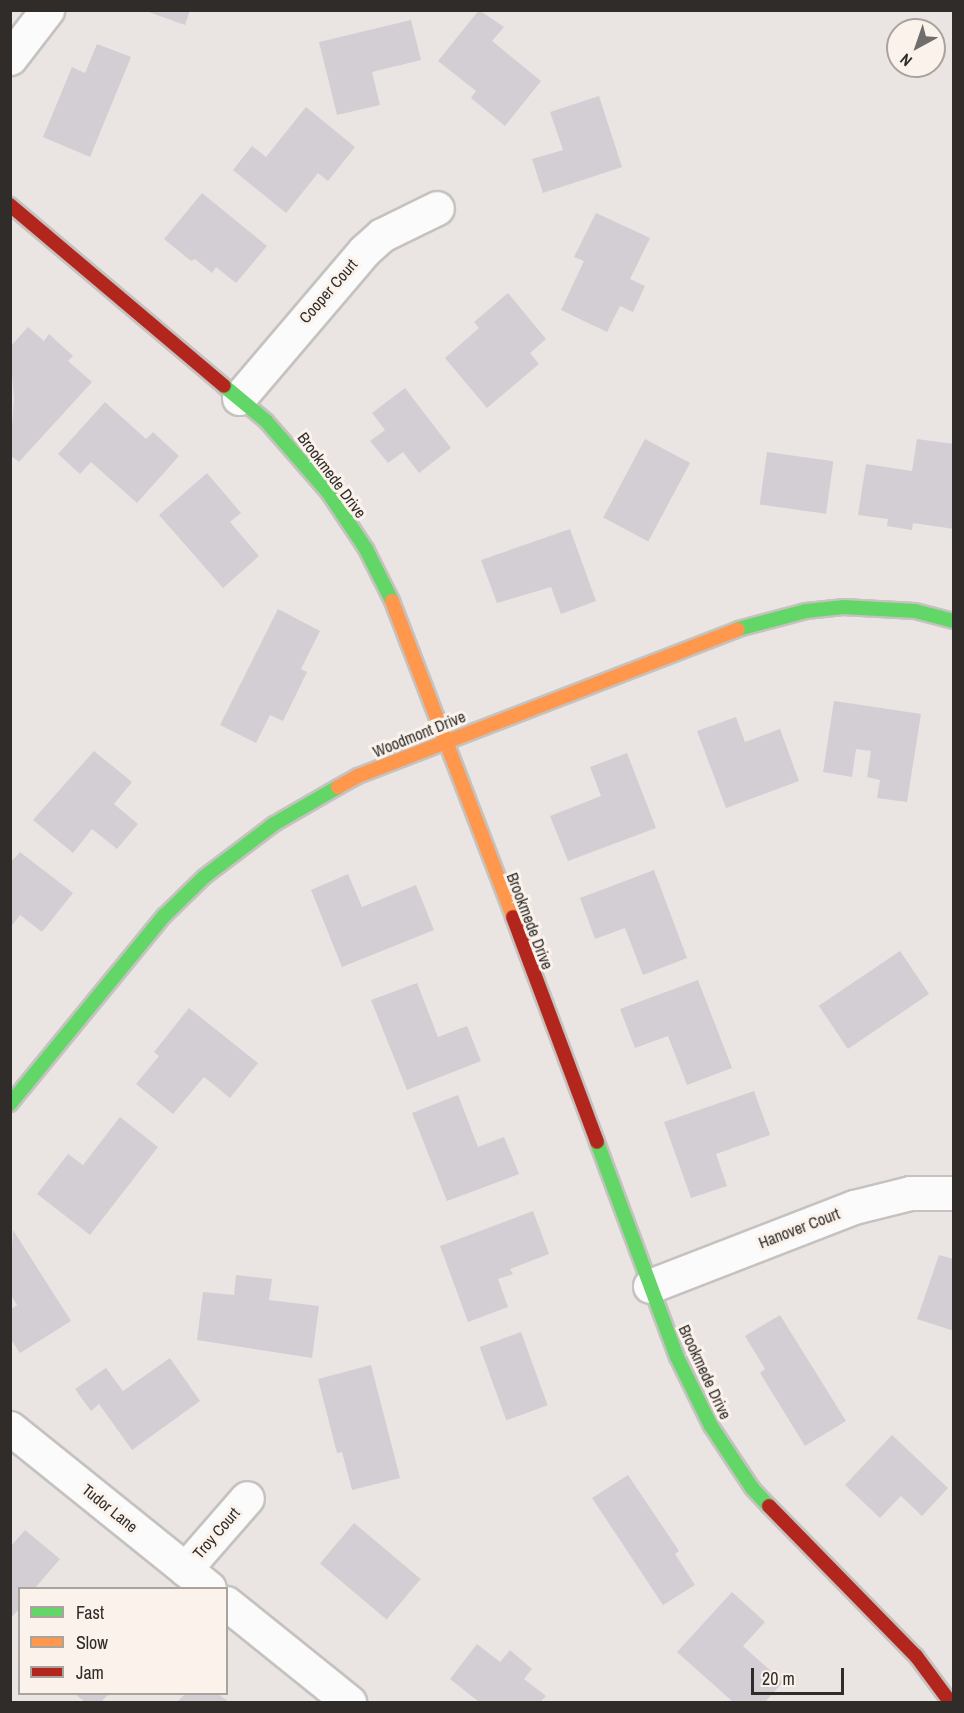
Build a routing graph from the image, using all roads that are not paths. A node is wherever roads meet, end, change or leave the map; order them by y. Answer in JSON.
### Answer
{"nodes":[{"id":1,"x":47,"y":10,"type":"edge"},
{"id":2,"x":10,"y":58,"type":"edge"},
{"id":3,"x":10,"y":205,"type":"edge"},
{"id":4,"x":436,"y":208,"type":"dead end"},
{"id":5,"x":239,"y":398,"type":"junction"},
{"id":6,"x":954,"y":621,"type":"edge"},
{"id":7,"x":447,"y":739,"type":"junction"},
{"id":8,"x":10,"y":1104,"type":"edge"},
{"id":9,"x":954,"y":1193,"type":"edge"},
{"id":10,"x":650,"y":1286,"type":"junction"},
{"id":11,"x":10,"y":1428,"type":"edge"},
{"id":12,"x":247,"y":1498,"type":"dead end"},
{"id":13,"x":197,"y":1579,"type":"edge"},
{"id":14,"x":228,"y":1605,"type":"edge"},
{"id":15,"x":349,"y":1702,"type":"edge"},
{"id":16,"x":950,"y":1702,"type":"edge"}],
"edges":[{"from":1,"to":2,"type":"street"},
{"from":3,"to":5,"type":"street","name":"Brookmede Drive"},
{"from":4,"to":5,"type":"street","name":"Cooper Court"},
{"from":5,"to":7,"type":"street","name":"Brookmede Drive"},
{"from":6,"to":7,"type":"street","name":"Woodmont Drive"},
{"from":7,"to":8,"type":"street","name":"Woodmont Drive"},
{"from":7,"to":10,"type":"street","name":"Brookmede Drive"},
{"from":9,"to":10,"type":"street","name":"Hanover Court"},
{"from":10,"to":16,"type":"street","name":"Brookmede Drive"},
{"from":11,"to":13,"type":"street","name":"Tudor Lane"},
{"from":12,"to":13,"type":"street","name":"Troy Court"},
{"from":14,"to":15,"type":"street"}]}
